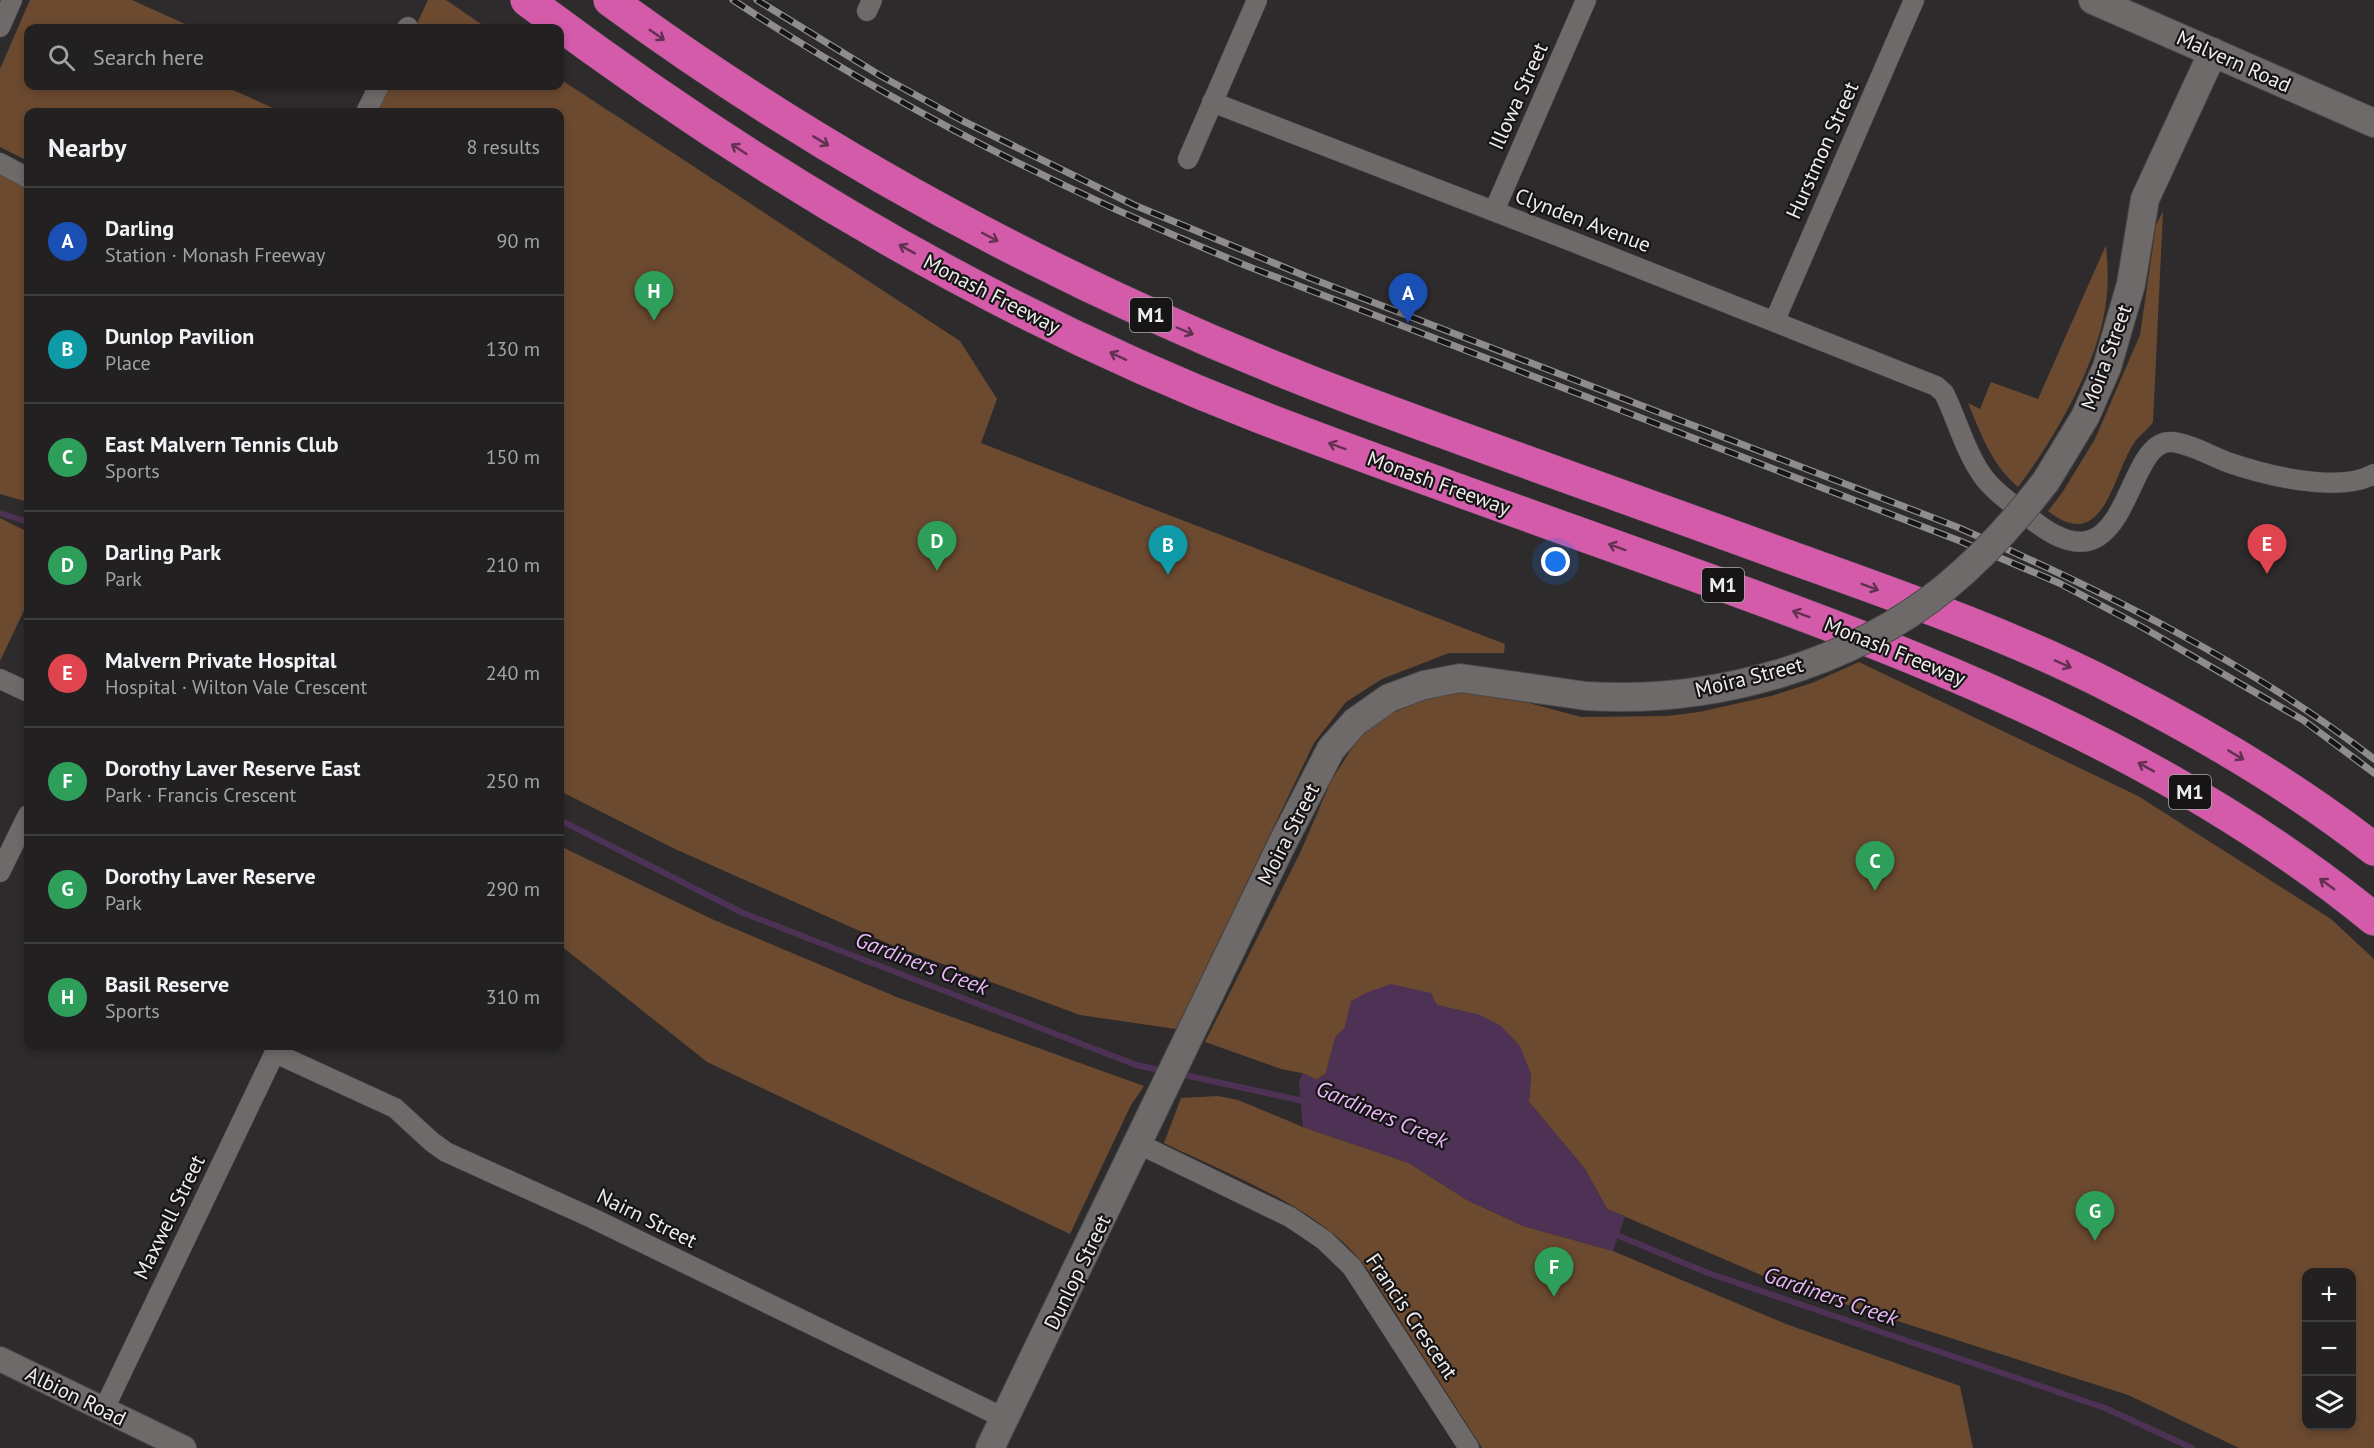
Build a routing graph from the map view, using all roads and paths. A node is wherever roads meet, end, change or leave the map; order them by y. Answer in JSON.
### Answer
{"nodes":[{"id":1,"x":12,"y":0,"type":"edge"},
{"id":2,"x":527,"y":0,"type":"edge"},
{"id":3,"x":610,"y":0,"type":"edge"},
{"id":4,"x":1257,"y":0,"type":"edge"},
{"id":5,"x":1586,"y":0,"type":"edge"},
{"id":6,"x":1914,"y":0,"type":"edge"},
{"id":7,"x":2093,"y":0,"type":"edge"},
{"id":8,"x":559,"y":24,"type":"edge"},
{"id":9,"x":0,"y":27,"type":"edge"},
{"id":10,"x":564,"y":28,"type":"edge"},
{"id":11,"x":2213,"y":52,"type":"junction"},
{"id":12,"x":377,"y":90,"type":"edge"},
{"id":13,"x":1212,"y":102,"type":"junction"},
{"id":14,"x":368,"y":108,"type":"edge"},
{"id":15,"x":2374,"y":123,"type":"edge"},
{"id":16,"x":1188,"y":159,"type":"dead end"},
{"id":17,"x":0,"y":163,"type":"edge"},
{"id":18,"x":24,"y":176,"type":"edge"},
{"id":19,"x":1494,"y":212,"type":"junction"},
{"id":20,"x":1774,"y":320,"type":"junction"},
{"id":21,"x":2374,"y":474,"type":"edge"},
{"id":22,"x":0,"y":679,"type":"edge"},
{"id":23,"x":24,"y":691,"type":"edge"},
{"id":24,"x":24,"y":823,"type":"edge"},
{"id":25,"x":2374,"y":849,"type":"edge"},
{"id":26,"x":0,"y":872,"type":"edge"},
{"id":27,"x":2374,"y":919,"type":"edge"},
{"id":28,"x":276,"y":1050,"type":"edge"},
{"id":29,"x":278,"y":1050,"type":"edge"},
{"id":30,"x":1163,"y":1095,"type":"joint"},
{"id":31,"x":1139,"y":1144,"type":"junction"},
{"id":32,"x":0,"y":1359,"type":"edge"},
{"id":33,"x":104,"y":1409,"type":"junction"},
{"id":34,"x":1004,"y":1418,"type":"junction"},
{"id":35,"x":158,"y":1442,"type":"edge"},
{"id":36,"x":184,"y":1448,"type":"edge"},
{"id":37,"x":990,"y":1448,"type":"edge"},
{"id":38,"x":1469,"y":1448,"type":"edge"}],
"edges":[{"from":1,"to":9,"type":"street"},
{"from":8,"to":2,"type":"highway","name":"Monash Freeway","number":"M1","one_way":true},
{"from":3,"to":25,"type":"highway","number":"M1","one_way":true},
{"from":4,"to":13,"type":"street"},
{"from":5,"to":19,"type":"street","name":"Illowa Street"},
{"from":6,"to":20,"type":"street","name":"Hurstmon Street"},
{"from":7,"to":11,"type":"main road","name":"Malvern Road"},
{"from":27,"to":10,"type":"highway","name":"Monash Freeway","number":"M1","one_way":true},
{"from":11,"to":15,"type":"main road","name":"Malvern Road"},
{"from":11,"to":30,"type":"main road","name":"Moira Street","bridge":true},
{"from":12,"to":14,"type":"street"},
{"from":13,"to":16,"type":"street"},
{"from":13,"to":19,"type":"street","name":"Clynden Avenue"},
{"from":17,"to":18,"type":"street"},
{"from":19,"to":20,"type":"street","name":"Clynden Avenue"},
{"from":20,"to":21,"type":"street","name":"Clynden Avenue"},
{"from":22,"to":23,"type":"street"},
{"from":24,"to":26,"type":"street"},
{"from":28,"to":33,"type":"street","name":"Maxwell Street"},
{"from":29,"to":34,"type":"street","name":"Nairn Street"},
{"from":30,"to":31,"type":"main road","name":"Dunlop Street"},
{"from":31,"to":34,"type":"main road","name":"Dunlop Street"},
{"from":31,"to":38,"type":"street","name":"Francis Crescent"},
{"from":32,"to":33,"type":"street","name":"Albion Road"},
{"from":33,"to":35,"type":"street","name":"Albion Road"},
{"from":34,"to":37,"type":"main road","name":"Dunlop Street"},
{"from":35,"to":36,"type":"street","name":"Albion Road"}]}
